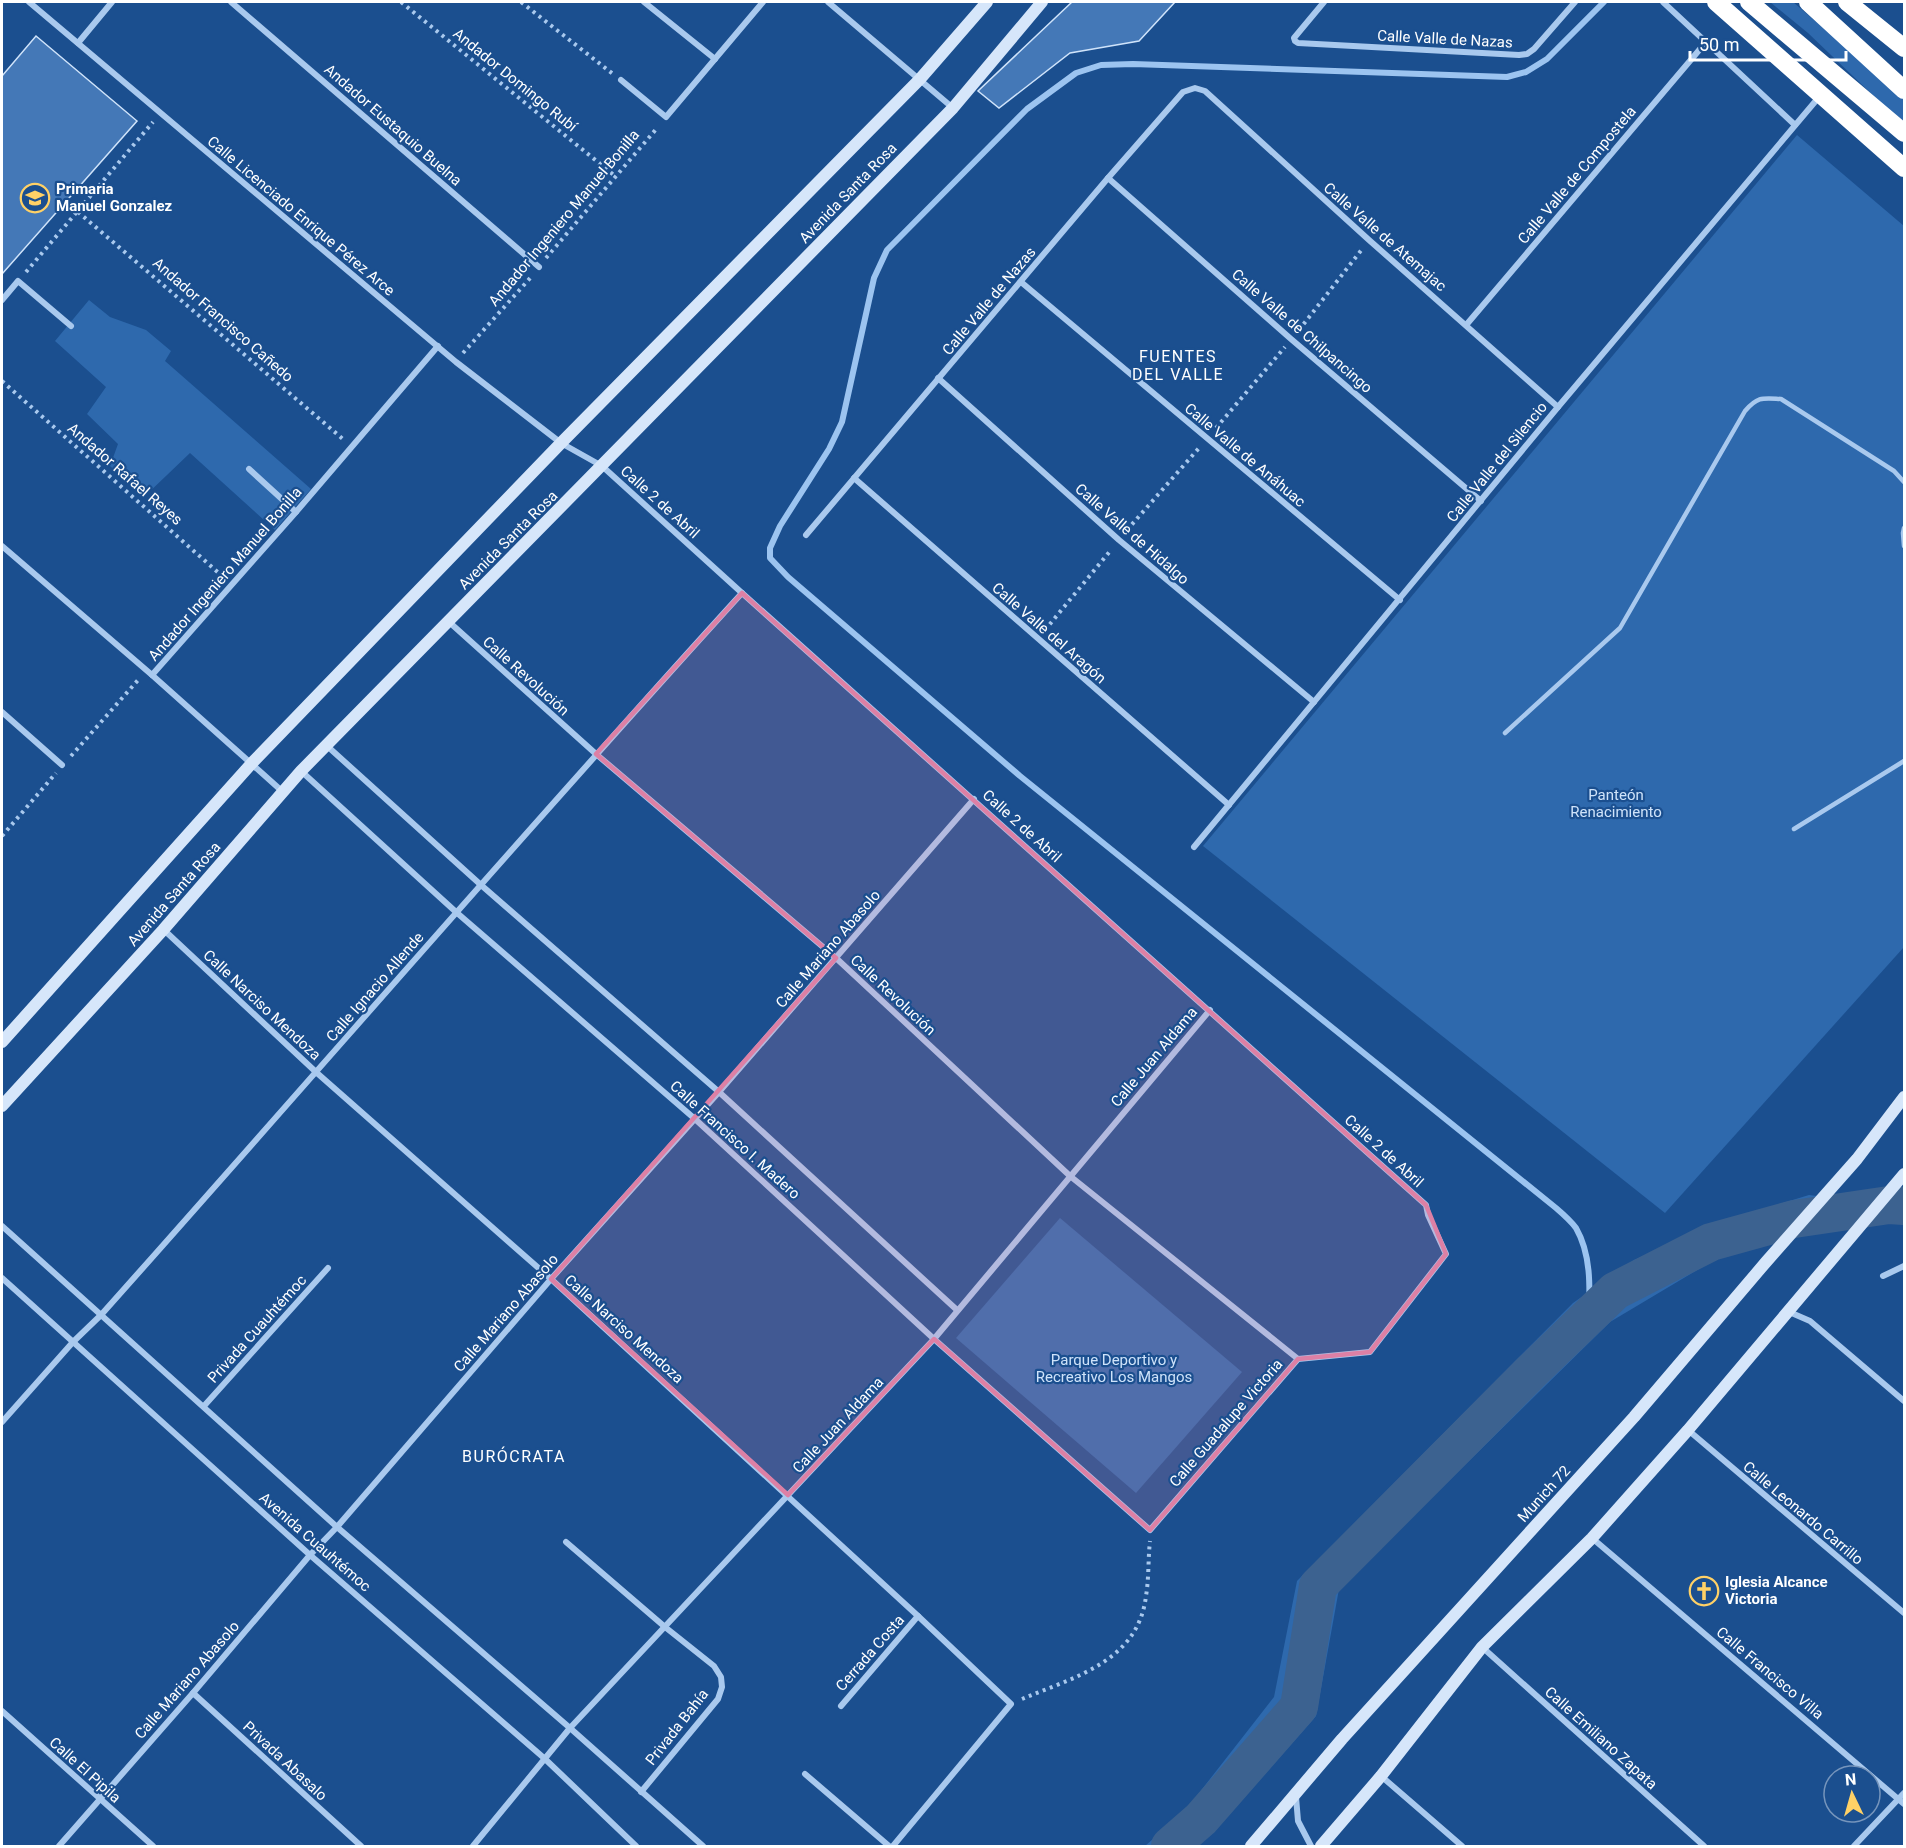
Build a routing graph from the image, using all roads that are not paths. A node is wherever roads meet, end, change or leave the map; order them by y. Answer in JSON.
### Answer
{"nodes":[{"id":1,"x":29,"y":2,"type":"edge"},
{"id":2,"x":112,"y":2,"type":"edge"},
{"id":3,"x":231,"y":2,"type":"edge"},
{"id":4,"x":644,"y":2,"type":"edge"},
{"id":5,"x":763,"y":2,"type":"edge"},
{"id":6,"x":828,"y":2,"type":"edge"},
{"id":7,"x":987,"y":2,"type":"edge"},
{"id":8,"x":1042,"y":2,"type":"edge"},
{"id":9,"x":1324,"y":2,"type":"edge"},
{"id":10,"x":1575,"y":2,"type":"edge"},
{"id":11,"x":1664,"y":2,"type":"edge"},
{"id":12,"x":1716,"y":2,"type":"edge"},
{"id":13,"x":1749,"y":2,"type":"edge"},
{"id":14,"x":1808,"y":2,"type":"edge"},
{"id":15,"x":1847,"y":2,"type":"edge"},
{"id":16,"x":1706,"y":42,"type":"junction"},
{"id":17,"x":78,"y":43,"type":"junction"},
{"id":18,"x":1905,"y":48,"type":"edge"},
{"id":19,"x":715,"y":59,"type":"junction"},
{"id":20,"x":920,"y":79,"type":"junction"},
{"id":21,"x":621,"y":80,"type":"road end"},
{"id":22,"x":1194,"y":88,"type":"joint"},
{"id":23,"x":1905,"y":90,"type":"edge"},
{"id":24,"x":1821,"y":94,"type":"junction"},
{"id":25,"x":953,"y":108,"type":"junction"},
{"id":26,"x":1795,"y":125,"type":"junction"},
{"id":27,"x":1905,"y":133,"type":"edge"},
{"id":28,"x":1905,"y":168,"type":"edge"},
{"id":29,"x":1108,"y":178,"type":"junction"},
{"id":30,"x":539,"y":267,"type":"road end"},
{"id":31,"x":1021,"y":282,"type":"junction"},
{"id":32,"x":2,"y":300,"type":"edge"},
{"id":33,"x":1467,"y":324,"type":"junction"},
{"id":34,"x":70,"y":326,"type":"dead end"},
{"id":35,"x":438,"y":346,"type":"junction"},
{"id":36,"x":938,"y":378,"type":"junction"},
{"id":37,"x":1558,"y":406,"type":"junction"},
{"id":38,"x":561,"y":443,"type":"junction"},
{"id":39,"x":602,"y":466,"type":"junction"},
{"id":40,"x":249,"y":469,"type":"dead end"},
{"id":41,"x":854,"y":478,"type":"junction"},
{"id":42,"x":1905,"y":482,"type":"edge"},
{"id":43,"x":1481,"y":501,"type":"junction"},
{"id":44,"x":296,"y":512,"type":"junction"},
{"id":45,"x":1905,"y":528,"type":"edge"},
{"id":46,"x":806,"y":535,"type":"dead end"},
{"id":47,"x":2,"y":546,"type":"edge"},
{"id":48,"x":1905,"y":546,"type":"edge"},
{"id":49,"x":742,"y":593,"type":"junction"},
{"id":50,"x":1400,"y":600,"type":"junction"},
{"id":51,"x":448,"y":621,"type":"junction"},
{"id":52,"x":152,"y":675,"type":"junction"},
{"id":53,"x":1314,"y":702,"type":"junction"},
{"id":54,"x":2,"y":712,"type":"edge"},
{"id":55,"x":1505,"y":733,"type":"dead end"},
{"id":56,"x":326,"y":746,"type":"junction"},
{"id":57,"x":596,"y":754,"type":"junction"},
{"id":58,"x":1905,"y":761,"type":"edge"},
{"id":59,"x":252,"y":763,"type":"junction"},
{"id":60,"x":62,"y":765,"type":"road end"},
{"id":61,"x":301,"y":771,"type":"junction"},
{"id":62,"x":283,"y":792,"type":"junction"},
{"id":63,"x":974,"y":799,"type":"junction"},
{"id":64,"x":1229,"y":805,"type":"junction"},
{"id":65,"x":1794,"y":829,"type":"dead end"},
{"id":66,"x":1194,"y":847,"type":"dead end"},
{"id":67,"x":481,"y":885,"type":"junction"},
{"id":68,"x":456,"y":912,"type":"junction"},
{"id":69,"x":163,"y":930,"type":"junction"},
{"id":70,"x":836,"y":958,"type":"junction"},
{"id":71,"x":1210,"y":1010,"type":"junction"},
{"id":72,"x":2,"y":1042,"type":"edge"},
{"id":73,"x":317,"y":1073,"type":"junction"},
{"id":74,"x":719,"y":1092,"type":"junction"},
{"id":75,"x":1905,"y":1096,"type":"edge"},
{"id":76,"x":2,"y":1106,"type":"edge"},
{"id":77,"x":695,"y":1119,"type":"junction"},
{"id":78,"x":1905,"y":1174,"type":"edge"},
{"id":79,"x":1070,"y":1176,"type":"junction"},
{"id":80,"x":1426,"y":1204,"type":"joint"},
{"id":81,"x":2,"y":1226,"type":"edge"},
{"id":82,"x":1905,"y":1266,"type":"edge"},
{"id":83,"x":328,"y":1268,"type":"dead end"},
{"id":84,"x":1883,"y":1276,"type":"dead end"},
{"id":85,"x":2,"y":1278,"type":"edge"},
{"id":86,"x":551,"y":1279,"type":"junction"},
{"id":87,"x":957,"y":1310,"type":"junction"},
{"id":88,"x":1787,"y":1311,"type":"junction"},
{"id":89,"x":101,"y":1315,"type":"junction"},
{"id":90,"x":934,"y":1339,"type":"junction"},
{"id":91,"x":73,"y":1342,"type":"junction"},
{"id":92,"x":1298,"y":1359,"type":"junction"},
{"id":93,"x":1905,"y":1401,"type":"edge"},
{"id":94,"x":204,"y":1406,"type":"junction"},
{"id":95,"x":2,"y":1422,"type":"edge"},
{"id":96,"x":1688,"y":1430,"type":"junction"},
{"id":97,"x":788,"y":1495,"type":"junction"},
{"id":98,"x":337,"y":1527,"type":"junction"},
{"id":99,"x":1150,"y":1530,"type":"joint"},
{"id":100,"x":1592,"y":1538,"type":"junction"},
{"id":101,"x":566,"y":1542,"type":"dead end"},
{"id":102,"x":310,"y":1555,"type":"junction"},
{"id":103,"x":1905,"y":1613,"type":"edge"},
{"id":104,"x":918,"y":1616,"type":"junction"},
{"id":105,"x":665,"y":1627,"type":"junction"},
{"id":106,"x":1482,"y":1647,"type":"junction"},
{"id":107,"x":193,"y":1693,"type":"junction"},
{"id":108,"x":841,"y":1706,"type":"dead end"},
{"id":109,"x":2,"y":1711,"type":"edge"},
{"id":110,"x":570,"y":1728,"type":"junction"},
{"id":111,"x":544,"y":1758,"type":"junction"},
{"id":112,"x":805,"y":1774,"type":"dead end"},
{"id":113,"x":1381,"y":1776,"type":"junction"},
{"id":114,"x":641,"y":1792,"type":"junction"},
{"id":115,"x":1905,"y":1793,"type":"edge"},
{"id":116,"x":1296,"y":1794,"type":"junction"},
{"id":117,"x":100,"y":1800,"type":"junction"},
{"id":118,"x":1902,"y":1802,"type":"edge"},
{"id":119,"x":59,"y":1846,"type":"edge"},
{"id":120,"x":153,"y":1846,"type":"edge"},
{"id":121,"x":361,"y":1846,"type":"edge"},
{"id":122,"x":473,"y":1846,"type":"edge"},
{"id":123,"x":636,"y":1846,"type":"edge"},
{"id":124,"x":703,"y":1846,"type":"edge"},
{"id":125,"x":891,"y":1846,"type":"edge"},
{"id":126,"x":1251,"y":1846,"type":"edge"},
{"id":127,"x":1311,"y":1846,"type":"edge"},
{"id":128,"x":1321,"y":1846,"type":"edge"},
{"id":129,"x":1462,"y":1846,"type":"edge"},
{"id":130,"x":1704,"y":1846,"type":"edge"},
{"id":131,"x":1854,"y":1846,"type":"edge"}],
"edges":[{"from":1,"to":17,"type":"street","name":"Calle Licenciado Enrique Pérez Arce"},
{"from":2,"to":17,"type":"street"},
{"from":3,"to":30,"type":"street","name":"Andador Eustaquio Buelna"},
{"from":4,"to":19,"type":"street"},
{"from":5,"to":19,"type":"street"},
{"from":6,"to":20,"type":"street"},
{"from":7,"to":20,"type":"main road","name":"Avenida Santa Rosa"},
{"from":8,"to":25,"type":"main road","name":"Avenida Santa Rosa"},
{"from":9,"to":10,"type":"street","name":"Calle Valle de Nazas"},
{"from":11,"to":16,"type":"street"},
{"from":12,"to":24,"type":"highway"},
{"from":13,"to":27,"type":"highway"},
{"from":14,"to":23,"type":"highway"},
{"from":15,"to":18,"type":"highway"},
{"from":16,"to":26,"type":"street"},
{"from":16,"to":33,"type":"street","name":"Calle Valle de Compostela"},
{"from":17,"to":35,"type":"street","name":"Calle Licenciado Enrique Pérez Arce"},
{"from":19,"to":21,"type":"street"},
{"from":20,"to":25,"type":"street"},
{"from":20,"to":38,"type":"main road","name":"Avenida Santa Rosa"},
{"from":22,"to":29,"type":"street","name":"Calle Valle de Nazas"},
{"from":22,"to":33,"type":"street","name":"Calle Valle de Atemajac"},
{"from":24,"to":26,"type":"street","name":"Calle Valle del Silencio"},
{"from":24,"to":28,"type":"highway"},
{"from":25,"to":39,"type":"main road","name":"Avenida Santa Rosa"},
{"from":26,"to":37,"type":"street","name":"Calle Valle del Silencio"},
{"from":29,"to":31,"type":"street","name":"Calle Valle de Nazas"},
{"from":29,"to":43,"type":"street","name":"Calle Valle de Chilpancingo"},
{"from":31,"to":36,"type":"street","name":"Calle Valle de Nazas"},
{"from":31,"to":50,"type":"street","name":"Calle Valle de Anáhuac"},
{"from":32,"to":34,"type":"street"},
{"from":33,"to":37,"type":"street","name":"Calle Valle de Atemajac"},
{"from":35,"to":38,"type":"street","name":"Calle Licenciado Enrique Pérez Arce"},
{"from":35,"to":44,"type":"street","name":"Andador Ingeniero Manuel Bonilla"},
{"from":36,"to":41,"type":"street","name":"Calle Valle de Nazas"},
{"from":36,"to":53,"type":"street","name":"Calle Valle de Hidalgo"},
{"from":37,"to":43,"type":"street","name":"Calle Valle del Silencio"},
{"from":38,"to":39,"type":"street","name":"Calle 2 de Abril"},
{"from":38,"to":59,"type":"main road","name":"Avenida Santa Rosa"},
{"from":39,"to":49,"type":"street","name":"Calle 2 de Abril"},
{"from":39,"to":51,"type":"main road","name":"Avenida Santa Rosa"},
{"from":40,"to":44,"type":"street"},
{"from":41,"to":46,"type":"street","name":"Calle Valle de Nazas"},
{"from":41,"to":64,"type":"street","name":"Calle Valle del Aragón"},
{"from":42,"to":55,"type":"lane"},
{"from":43,"to":50,"type":"street","name":"Calle Valle del Silencio"},
{"from":44,"to":52,"type":"street","name":"Andador Ingeniero Manuel Bonilla"},
{"from":45,"to":48,"type":"lane"},
{"from":47,"to":52,"type":"street"},
{"from":49,"to":57,"type":"street","name":"Calle Ignacio Allende"},
{"from":49,"to":63,"type":"street","name":"Calle 2 de Abril"},
{"from":50,"to":53,"type":"street","name":"Calle Valle del Silencio"},
{"from":51,"to":56,"type":"main road","name":"Avenida Santa Rosa"},
{"from":51,"to":57,"type":"street","name":"Calle Revolución"},
{"from":52,"to":59,"type":"street"},
{"from":53,"to":64,"type":"street","name":"Calle Valle del Silencio"},
{"from":54,"to":60,"type":"street"},
{"from":56,"to":61,"type":"main road","name":"Avenida Santa Rosa"},
{"from":56,"to":67,"type":"street","name":"Calle Francisco I. Madero"},
{"from":57,"to":67,"type":"street","name":"Calle Ignacio Allende"},
{"from":57,"to":70,"type":"street","name":"Calle Revolución"},
{"from":58,"to":65,"type":"lane"},
{"from":59,"to":62,"type":"street"},
{"from":59,"to":72,"type":"main road","name":"Avenida Santa Rosa"},
{"from":61,"to":62,"type":"main road","name":"Avenida Santa Rosa"},
{"from":61,"to":68,"type":"street","name":"Calle Francisco I. Madero"},
{"from":62,"to":69,"type":"main road","name":"Avenida Santa Rosa"},
{"from":63,"to":70,"type":"street","name":"Calle Mariano Abasolo"},
{"from":63,"to":71,"type":"street","name":"Calle 2 de Abril"},
{"from":64,"to":66,"type":"street","name":"Calle Valle del Silencio"},
{"from":67,"to":68,"type":"street","name":"Calle Ignacio Allende"},
{"from":67,"to":74,"type":"street","name":"Calle Francisco I. Madero"},
{"from":68,"to":73,"type":"street","name":"Calle Ignacio Allende"},
{"from":68,"to":77,"type":"street","name":"Calle Francisco I. Madero"},
{"from":69,"to":73,"type":"street","name":"Calle Narciso Mendoza"},
{"from":69,"to":76,"type":"main road","name":"Avenida Santa Rosa"},
{"from":70,"to":74,"type":"street","name":"Calle Mariano Abasolo"},
{"from":70,"to":79,"type":"street","name":"Calle Revolución"},
{"from":71,"to":79,"type":"street","name":"Calle Juan Aldama"},
{"from":71,"to":80,"type":"street","name":"Calle 2 de Abril"},
{"from":73,"to":86,"type":"street","name":"Calle Narciso Mendoza"},
{"from":73,"to":89,"type":"street","name":"Calle Ignacio Allende"},
{"from":74,"to":77,"type":"street","name":"Calle Mariano Abasolo"},
{"from":74,"to":87,"type":"street","name":"Calle Francisco I. Madero"},
{"from":75,"to":116,"type":"main road","name":"Munich 72"},
{"from":77,"to":86,"type":"street","name":"Calle Mariano Abasolo"},
{"from":77,"to":90,"type":"street","name":"Calle Francisco I. Madero"},
{"from":78,"to":88,"type":"main road"},
{"from":79,"to":87,"type":"street","name":"Calle Juan Aldama"},
{"from":79,"to":92,"type":"street","name":"Calle Revolución"},
{"from":80,"to":92,"type":"street","name":"Calle Guadalupe Victoria"},
{"from":81,"to":89,"type":"street","name":"Avenida Cuauhtémoc"},
{"from":82,"to":84,"type":"street"},
{"from":83,"to":94,"type":"street","name":"Privada Cuauhtémoc"},
{"from":85,"to":91,"type":"street","name":"Avenida Cuauhtémoc"},
{"from":86,"to":97,"type":"street","name":"Calle Narciso Mendoza"},
{"from":86,"to":98,"type":"street","name":"Calle Mariano Abasolo"},
{"from":87,"to":90,"type":"street","name":"Calle Juan Aldama"},
{"from":88,"to":93,"type":"street"},
{"from":88,"to":96,"type":"main road"},
{"from":89,"to":91,"type":"street","name":"Calle Ignacio Allende"},
{"from":89,"to":94,"type":"street","name":"Avenida Cuauhtémoc"},
{"from":90,"to":97,"type":"street","name":"Calle Juan Aldama"},
{"from":90,"to":99,"type":"street","name":"Calle Francisco I. Madero"},
{"from":91,"to":95,"type":"street","name":"Calle Ignacio Allende"},
{"from":91,"to":102,"type":"street","name":"Avenida Cuauhtémoc"},
{"from":92,"to":99,"type":"street","name":"Calle Guadalupe Victoria"},
{"from":94,"to":98,"type":"street","name":"Avenida Cuauhtémoc"},
{"from":96,"to":100,"type":"main road"},
{"from":96,"to":103,"type":"street","name":"Calle Leonardo Carrillo"},
{"from":97,"to":104,"type":"street","name":"Calle Narciso Mendoza"},
{"from":97,"to":105,"type":"street","name":"Calle Juan Aldama"},
{"from":98,"to":102,"type":"street","name":"Calle Mariano Abasolo"},
{"from":98,"to":110,"type":"street","name":"Avenida Cuauhtémoc"},
{"from":100,"to":106,"type":"main road"},
{"from":100,"to":118,"type":"street","name":"Calle Francisco Villa"},
{"from":101,"to":105,"type":"street"},
{"from":102,"to":107,"type":"street","name":"Calle Mariano Abasolo"},
{"from":102,"to":111,"type":"street","name":"Avenida Cuauhtémoc"},
{"from":104,"to":108,"type":"street","name":"Cerrada Costa"},
{"from":104,"to":125,"type":"street","name":"Calle Narciso Mendoza"},
{"from":105,"to":110,"type":"street","name":"Calle Juan Aldama"},
{"from":105,"to":114,"type":"street","name":"Privada Bahía"},
{"from":106,"to":113,"type":"main road"},
{"from":106,"to":130,"type":"street","name":"Calle Emiliano Zapata"},
{"from":107,"to":117,"type":"street","name":"Calle Mariano Abasolo"},
{"from":107,"to":121,"type":"street","name":"Privada Abasalo"},
{"from":109,"to":117,"type":"street","name":"Calle El Pipila"},
{"from":110,"to":111,"type":"street","name":"Calle Juan Aldama"},
{"from":110,"to":114,"type":"street","name":"Avenida Cuauhtémoc"},
{"from":111,"to":122,"type":"street","name":"Calle Juan Aldama"},
{"from":111,"to":123,"type":"street","name":"Avenida Cuauhtémoc"},
{"from":112,"to":125,"type":"street"},
{"from":113,"to":128,"type":"main road"},
{"from":113,"to":129,"type":"street"},
{"from":114,"to":124,"type":"street","name":"Avenida Cuauhtémoc"},
{"from":115,"to":118,"type":"street"},
{"from":116,"to":126,"type":"main road","name":"Munich 72"},
{"from":116,"to":127,"type":"street"},
{"from":117,"to":119,"type":"street","name":"Calle Mariano Abasolo"},
{"from":117,"to":120,"type":"street","name":"Calle El Pipila"},
{"from":118,"to":131,"type":"street"}]}
